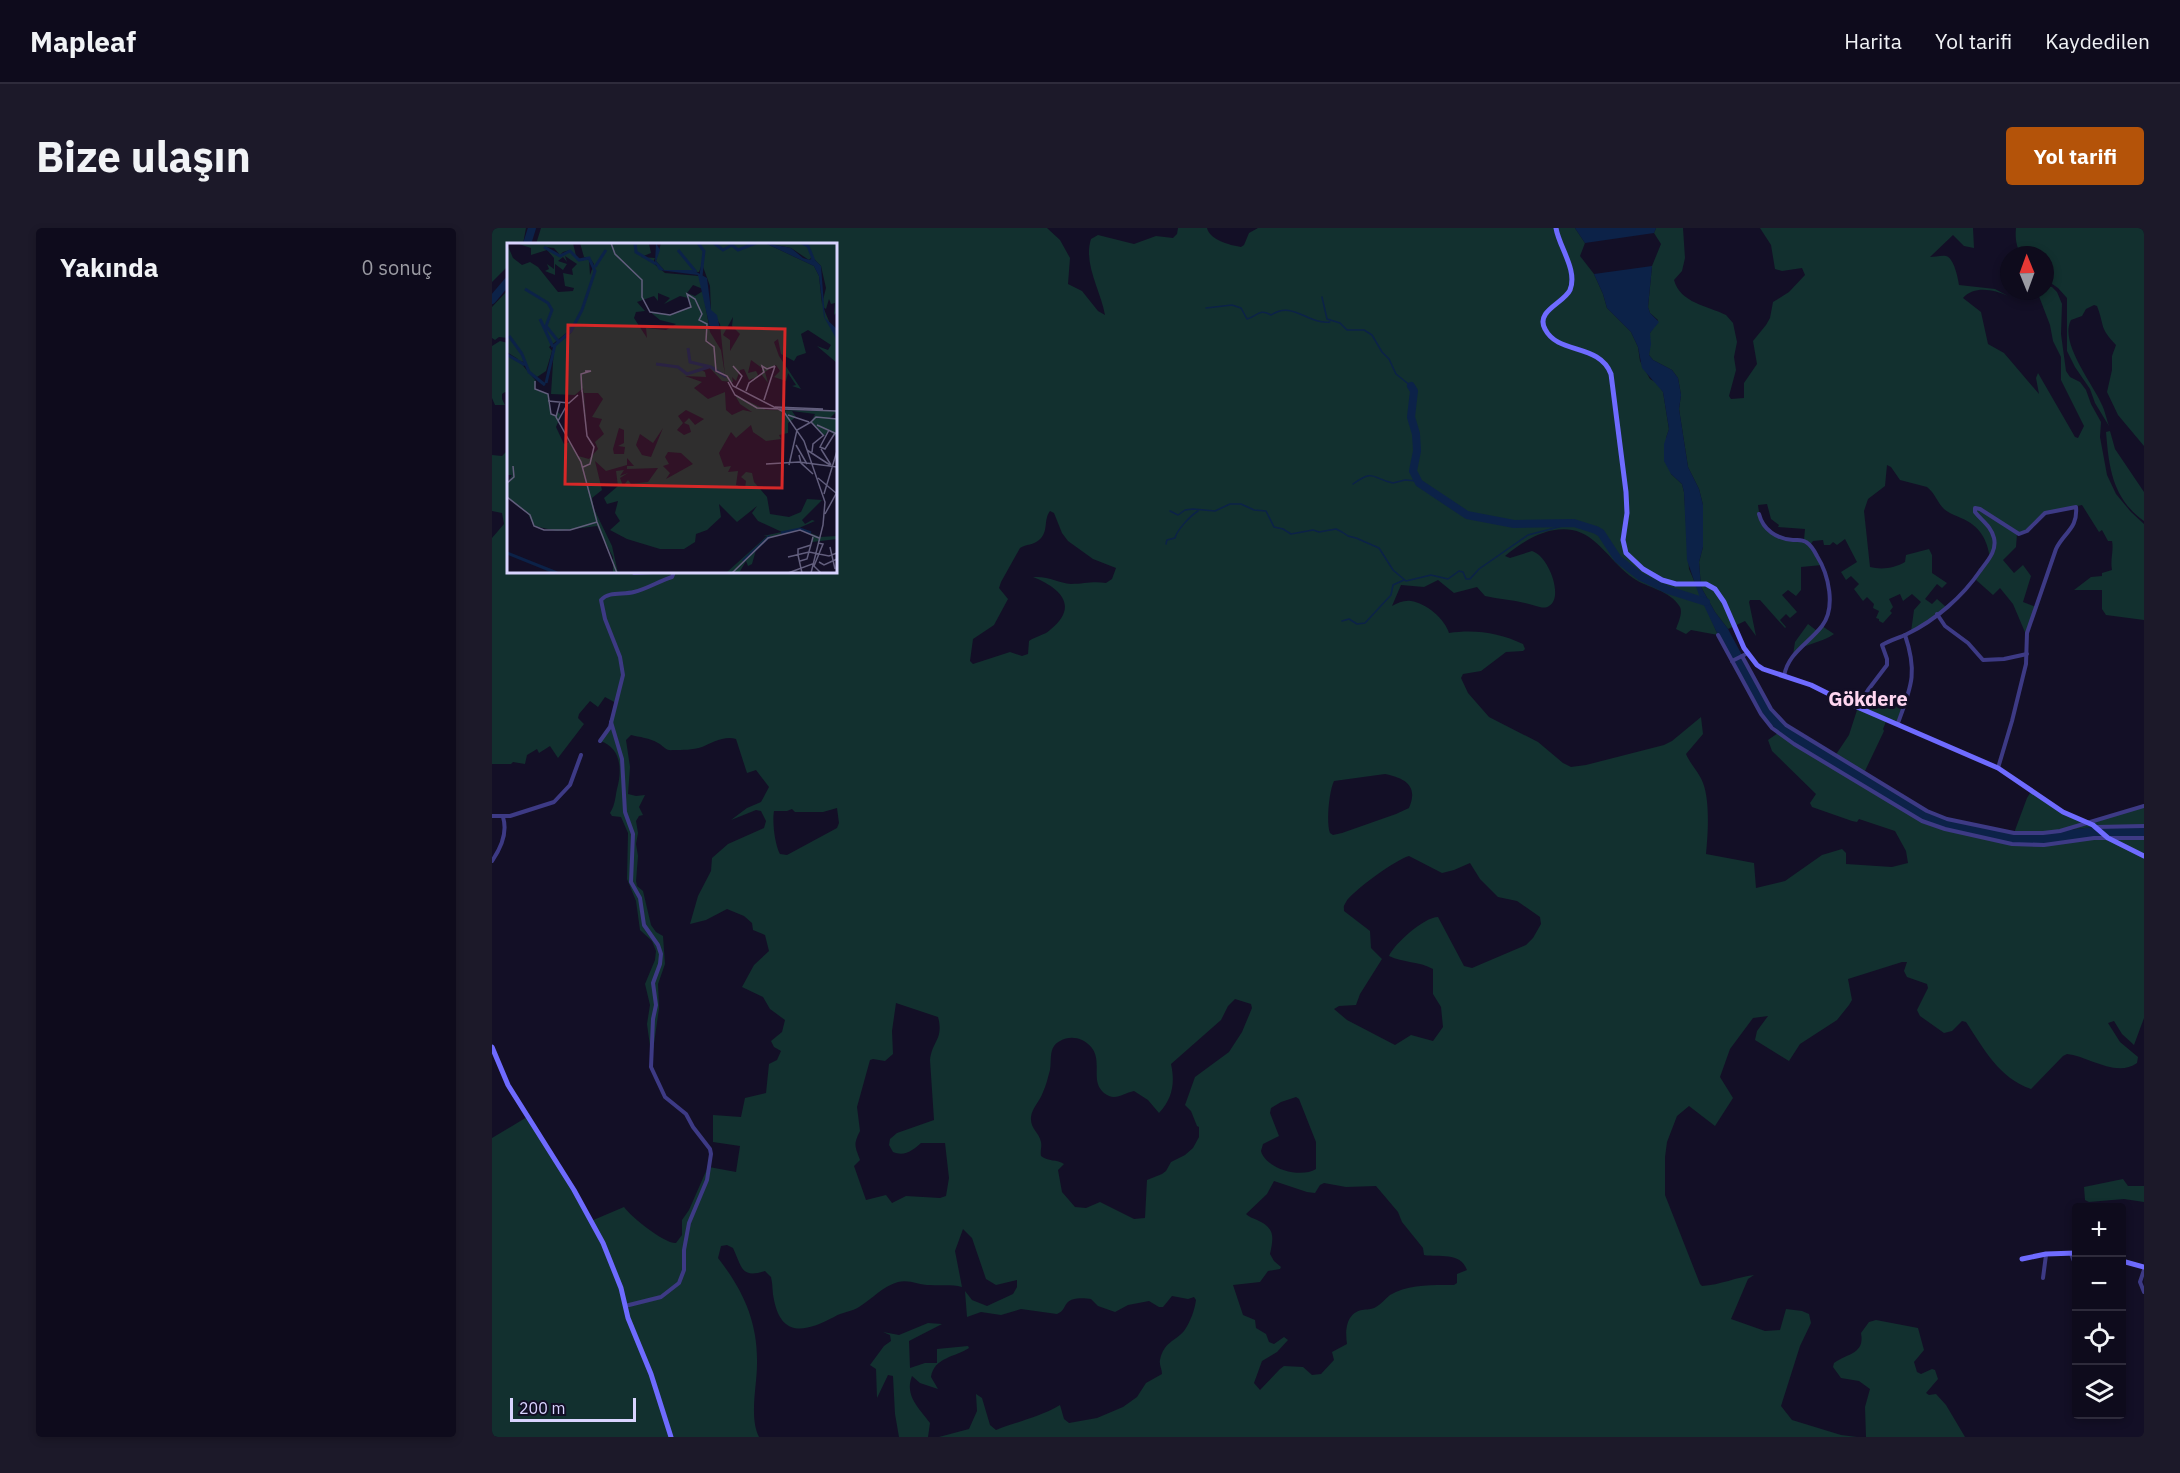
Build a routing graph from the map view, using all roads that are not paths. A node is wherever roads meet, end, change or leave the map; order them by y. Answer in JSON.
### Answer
{"nodes":[{"id":1,"x":1556,"y":228,"type":"edge"},
{"id":2,"x":1759,"y":514,"type":"dead end"},
{"id":3,"x":674,"y":573,"type":"edge"},
{"id":4,"x":1937,"y":614,"type":"junction"},
{"id":5,"x":1718,"y":635,"type":"dead end"},
{"id":6,"x":1905,"y":635,"type":"junction"},
{"id":7,"x":2027,"y":654,"type":"junction"},
{"id":8,"x":1743,"y":656,"type":"junction"},
{"id":9,"x":1733,"y":661,"type":"junction"},
{"id":10,"x":1784,"y":676,"type":"junction"},
{"id":11,"x":1858,"y":707,"type":"junction"},
{"id":12,"x":611,"y":722,"type":"junction"},
{"id":13,"x":1898,"y":723,"type":"junction"},
{"id":14,"x":600,"y":741,"type":"dead end"},
{"id":15,"x":581,"y":755,"type":"dead end"},
{"id":16,"x":1998,"y":768,"type":"junction"},
{"id":17,"x":2144,"y":806,"type":"edge"},
{"id":18,"x":492,"y":816,"type":"edge"},
{"id":19,"x":503,"y":817,"type":"junction"},
{"id":20,"x":2086,"y":822,"type":"junction"},
{"id":21,"x":1972,"y":825,"type":"junction"},
{"id":22,"x":2144,"y":826,"type":"edge"},
{"id":23,"x":2097,"y":828,"type":"junction"},
{"id":24,"x":1970,"y":834,"type":"junction"},
{"id":25,"x":2107,"y":837,"type":"junction"},
{"id":26,"x":2144,"y":838,"type":"edge"},
{"id":27,"x":2144,"y":856,"type":"edge"},
{"id":28,"x":492,"y":861,"type":"edge"},
{"id":29,"x":492,"y":1047,"type":"edge"},
{"id":30,"x":2072,"y":1253,"type":"edge"},
{"id":31,"x":2046,"y":1254,"type":"junction"},
{"id":32,"x":2022,"y":1259,"type":"dead end"},
{"id":33,"x":2126,"y":1262,"type":"edge"},
{"id":34,"x":2144,"y":1268,"type":"edge"},
{"id":35,"x":2043,"y":1278,"type":"dead end"},
{"id":36,"x":2144,"y":1292,"type":"edge"},
{"id":37,"x":625,"y":1306,"type":"junction"},
{"id":38,"x":671,"y":1437,"type":"edge"}],
"edges":[{"from":1,"to":8,"type":"street"},
{"from":2,"to":10,"type":"street"},
{"from":3,"to":12,"type":"street"},
{"from":4,"to":6,"type":"street"},
{"from":4,"to":7,"type":"street"},
{"from":4,"to":7,"type":"street"},
{"from":5,"to":9,"type":"street"},
{"from":6,"to":11,"type":"street"},
{"from":6,"to":13,"type":"street"},
{"from":7,"to":16,"type":"street"},
{"from":8,"to":9,"type":"street"},
{"from":8,"to":10,"type":"street"},
{"from":8,"to":21,"type":"street"},
{"from":9,"to":24,"type":"street"},
{"from":10,"to":11,"type":"street"},
{"from":11,"to":13,"type":"street"},
{"from":12,"to":14,"type":"street"},
{"from":12,"to":37,"type":"street"},
{"from":13,"to":16,"type":"street"},
{"from":15,"to":19,"type":"street"},
{"from":16,"to":20,"type":"street"},
{"from":17,"to":20,"type":"street"},
{"from":18,"to":19,"type":"street"},
{"from":19,"to":28,"type":"street"},
{"from":20,"to":21,"type":"street"},
{"from":20,"to":23,"type":"street"},
{"from":21,"to":24,"type":"street"},
{"from":22,"to":23,"type":"street"},
{"from":23,"to":25,"type":"street"},
{"from":24,"to":25,"type":"street"},
{"from":25,"to":26,"type":"street"},
{"from":25,"to":27,"type":"street"},
{"from":29,"to":37,"type":"street"},
{"from":30,"to":31,"type":"street"},
{"from":31,"to":32,"type":"street"},
{"from":31,"to":35,"type":"street"},
{"from":33,"to":34,"type":"street"},
{"from":34,"to":36,"type":"street"},
{"from":37,"to":38,"type":"street"}]}
